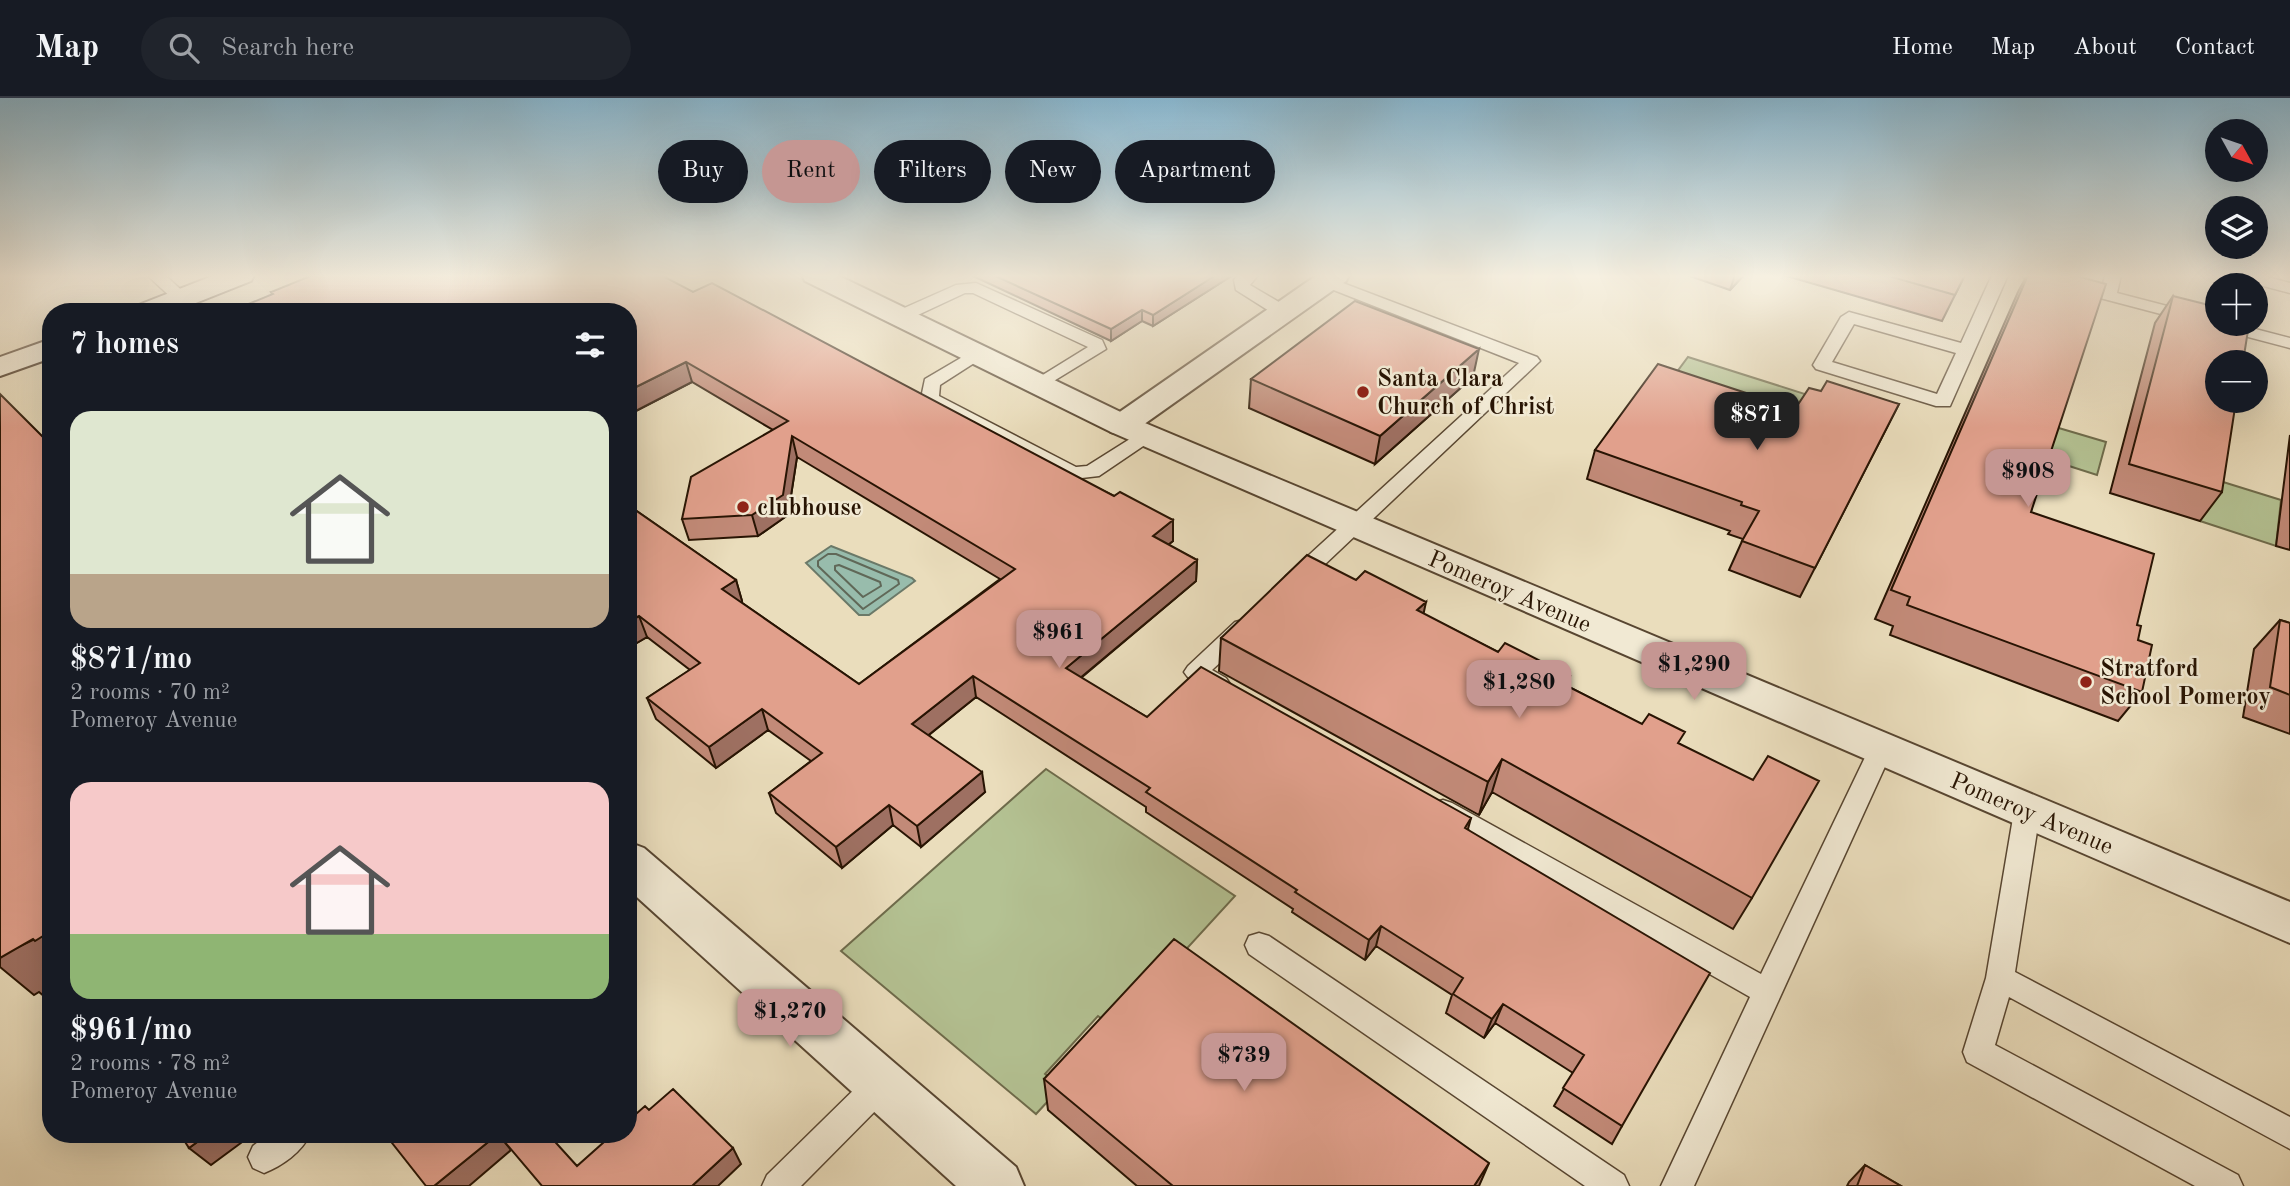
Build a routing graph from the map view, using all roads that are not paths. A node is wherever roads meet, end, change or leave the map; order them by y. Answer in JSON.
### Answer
{"nodes":[{"id":1,"x":917,"y":326,"type":"edge"},
{"id":2,"x":1057,"y":326,"type":"edge"},
{"id":3,"x":1266,"y":326,"type":"edge"},
{"id":4,"x":1448,"y":326,"type":"edge"},
{"id":5,"x":1844,"y":326,"type":"edge"},
{"id":6,"x":1880,"y":326,"type":"edge"},
{"id":7,"x":1976,"y":326,"type":"edge"},
{"id":8,"x":2223,"y":326,"type":"edge"},
{"id":9,"x":2290,"y":343,"type":"edge"},
{"id":10,"x":1965,"y":350,"type":"junction"},
{"id":11,"x":42,"y":352,"type":"edge"},
{"id":12,"x":976,"y":354,"type":"junction"},
{"id":13,"x":0,"y":367,"type":"edge"},
{"id":14,"x":1039,"y":385,"type":"junction"},
{"id":15,"x":1135,"y":431,"type":"junction"},
{"id":16,"x":1354,"y":524,"type":"junction"},
{"id":17,"x":1278,"y":596,"type":"edge"},
{"id":18,"x":1257,"y":615,"type":"edge"},
{"id":19,"x":1245,"y":699,"type":"edge"},
{"id":20,"x":1881,"y":749,"type":"junction"},
{"id":21,"x":1427,"y":801,"type":"edge"},
{"id":22,"x":2027,"y":811,"type":"junction"},
{"id":23,"x":637,"y":873,"type":"edge"},
{"id":24,"x":2290,"y":923,"type":"edge"},
{"id":25,"x":1259,"y":945,"type":"dead end"},
{"id":26,"x":2000,"y":978,"type":"junction"},
{"id":27,"x":1767,"y":992,"type":"junction"},
{"id":28,"x":882,"y":1083,"type":"junction"},
{"id":29,"x":2290,"y":1134,"type":"edge"},
{"id":30,"x":282,"y":1143,"type":"edge"},
{"id":31,"x":264,"y":1157,"type":"dead end"},
{"id":32,"x":778,"y":1186,"type":"edge"},
{"id":33,"x":997,"y":1186,"type":"edge"},
{"id":34,"x":1613,"y":1186,"type":"edge"},
{"id":35,"x":1677,"y":1186,"type":"edge"},
{"id":36,"x":2227,"y":1186,"type":"edge"}],
"edges":[{"from":1,"to":12,"type":"street","name":"Pomeroy Avenue"},
{"from":2,"to":14,"type":"lane"},
{"from":3,"to":15,"type":"street"},
{"from":4,"to":16,"type":"lane"},
{"from":5,"to":10,"type":"lane"},
{"from":6,"to":10,"type":"lane"},
{"from":7,"to":10,"type":"lane"},
{"from":8,"to":9,"type":"lane"},
{"from":11,"to":13,"type":"street"},
{"from":12,"to":14,"type":"street","name":"Pomeroy Avenue"},
{"from":12,"to":15,"type":"lane"},
{"from":14,"to":15,"type":"street","name":"Pomeroy Avenue"},
{"from":15,"to":16,"type":"street","name":"Pomeroy Avenue"},
{"from":16,"to":17,"type":"lane"},
{"from":16,"to":20,"type":"street","name":"Pomeroy Avenue"},
{"from":18,"to":19,"type":"lane"},
{"from":20,"to":22,"type":"street","name":"Pomeroy Avenue"},
{"from":20,"to":27,"type":"lane"},
{"from":21,"to":27,"type":"lane"},
{"from":22,"to":24,"type":"street","name":"Pomeroy Avenue"},
{"from":22,"to":26,"type":"lane"},
{"from":23,"to":28,"type":"street"},
{"from":25,"to":34,"type":"lane"},
{"from":26,"to":29,"type":"lane"},
{"from":26,"to":36,"type":"lane"},
{"from":27,"to":35,"type":"lane"},
{"from":28,"to":32,"type":"lane"},
{"from":28,"to":33,"type":"street"},
{"from":30,"to":31,"type":"lane"}]}
